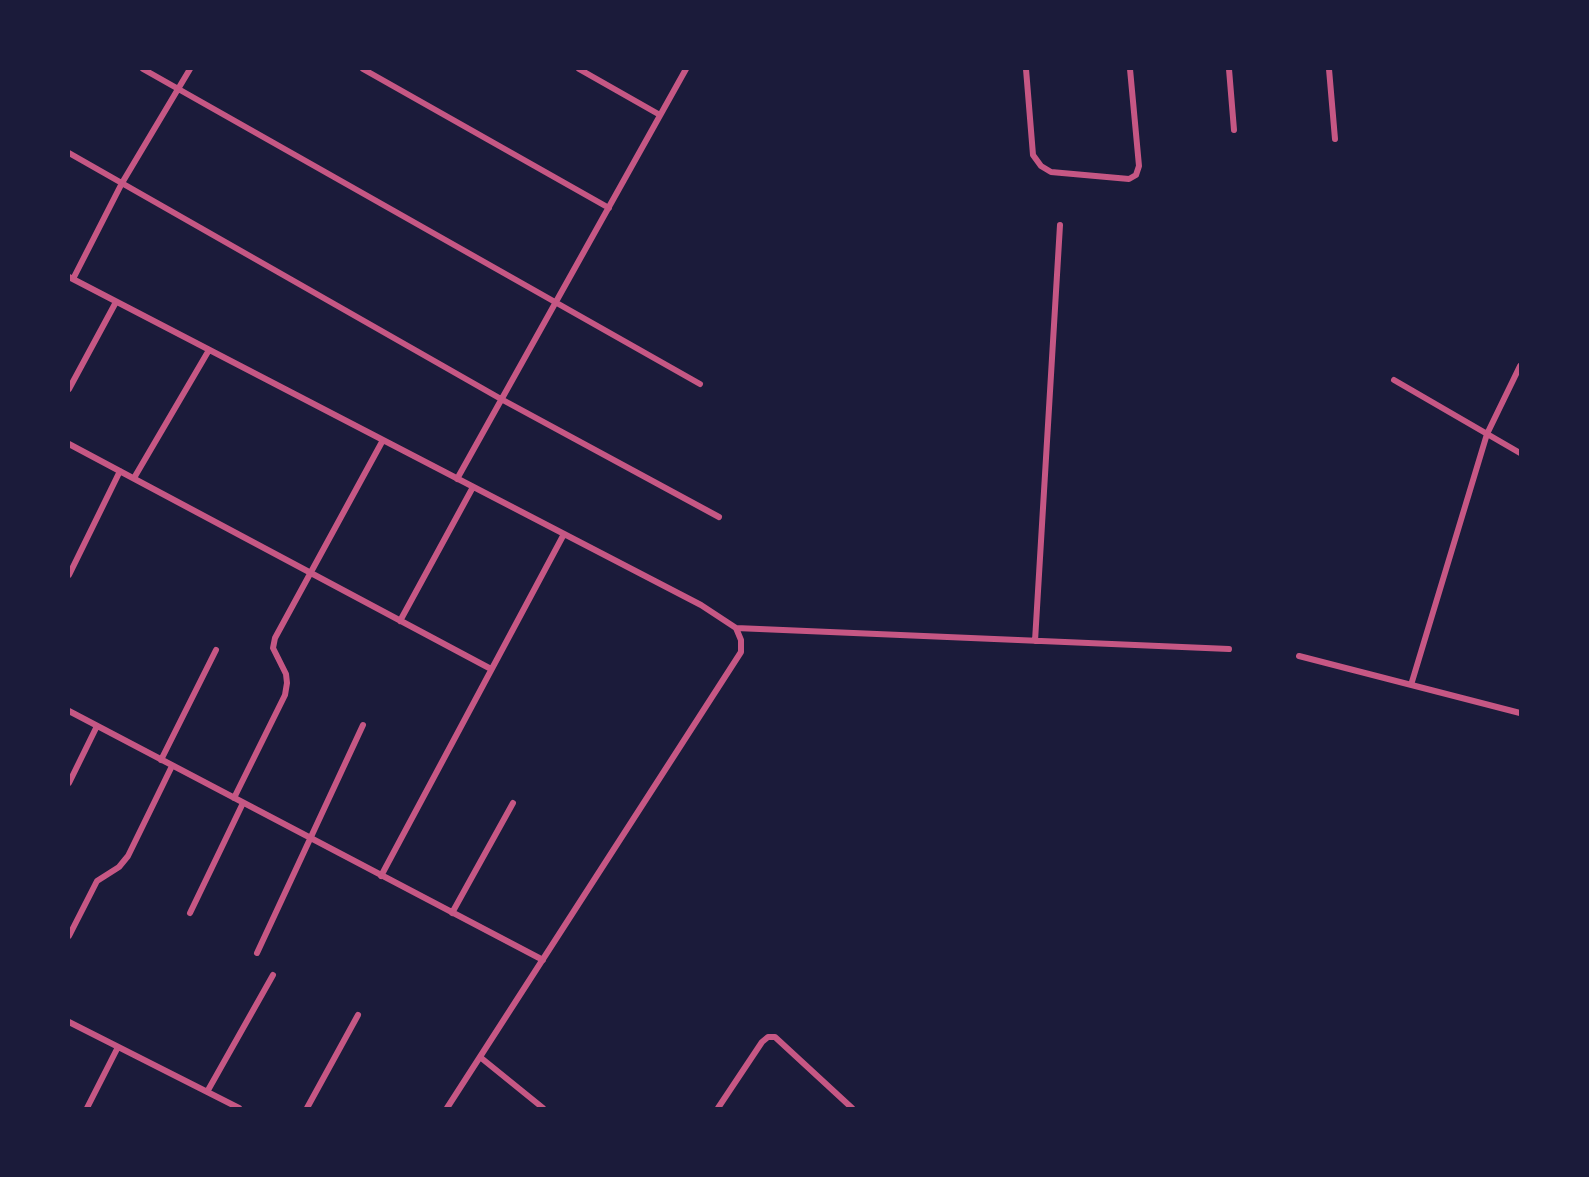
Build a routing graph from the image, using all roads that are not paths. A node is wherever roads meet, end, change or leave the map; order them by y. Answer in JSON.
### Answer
{"nodes":[{"id":1,"x":143,"y":69,"type":"edge"},
{"id":2,"x":189,"y":69,"type":"edge"},
{"id":3,"x":363,"y":69,"type":"edge"},
{"id":4,"x":579,"y":69,"type":"edge"},
{"id":5,"x":686,"y":69,"type":"edge"},
{"id":6,"x":1026,"y":69,"type":"edge"},
{"id":7,"x":1130,"y":69,"type":"edge"},
{"id":8,"x":1228,"y":69,"type":"edge"},
{"id":9,"x":1329,"y":69,"type":"edge"},
{"id":10,"x":179,"y":89,"type":"junction"},
{"id":11,"x":660,"y":115,"type":"junction"},
{"id":12,"x":1234,"y":130,"type":"dead end"},
{"id":13,"x":1335,"y":139,"type":"dead end"},
{"id":14,"x":69,"y":153,"type":"edge"},
{"id":15,"x":122,"y":183,"type":"junction"},
{"id":16,"x":609,"y":208,"type":"junction"},
{"id":17,"x":1060,"y":225,"type":"dead end"},
{"id":18,"x":71,"y":278,"type":"edge"},
{"id":19,"x":557,"y":301,"type":"junction"},
{"id":20,"x":116,"y":302,"type":"junction"},
{"id":21,"x":209,"y":350,"type":"junction"},
{"id":22,"x":1520,"y":366,"type":"edge"},
{"id":23,"x":1394,"y":380,"type":"dead end"},
{"id":24,"x":700,"y":384,"type":"dead end"},
{"id":25,"x":69,"y":389,"type":"edge"},
{"id":26,"x":501,"y":399,"type":"junction"},
{"id":27,"x":1487,"y":434,"type":"junction"},
{"id":28,"x":383,"y":440,"type":"junction"},
{"id":29,"x":69,"y":444,"type":"edge"},
{"id":30,"x":1520,"y":453,"type":"edge"},
{"id":31,"x":120,"y":471,"type":"junction"},
{"id":32,"x":134,"y":478,"type":"junction"},
{"id":33,"x":457,"y":479,"type":"junction"},
{"id":34,"x":473,"y":487,"type":"junction"},
{"id":35,"x":719,"y":517,"type":"dead end"},
{"id":36,"x":564,"y":534,"type":"junction"},
{"id":37,"x":310,"y":572,"type":"junction"},
{"id":38,"x":69,"y":575,"type":"edge"},
{"id":39,"x":400,"y":621,"type":"junction"},
{"id":40,"x":736,"y":628,"type":"junction"},
{"id":41,"x":1035,"y":641,"type":"junction"},
{"id":42,"x":1229,"y":649,"type":"dead end"},
{"id":43,"x":216,"y":650,"type":"dead end"},
{"id":44,"x":1299,"y":656,"type":"dead end"},
{"id":45,"x":491,"y":669,"type":"junction"},
{"id":46,"x":1411,"y":685,"type":"junction"},
{"id":47,"x":69,"y":711,"type":"edge"},
{"id":48,"x":1520,"y":713,"type":"edge"},
{"id":49,"x":363,"y":725,"type":"dead end"},
{"id":50,"x":97,"y":726,"type":"junction"},
{"id":51,"x":161,"y":760,"type":"junction"},
{"id":52,"x":172,"y":766,"type":"junction"},
{"id":53,"x":69,"y":783,"type":"edge"},
{"id":54,"x":234,"y":798,"type":"junction"},
{"id":55,"x":243,"y":803,"type":"junction"},
{"id":56,"x":513,"y":803,"type":"dead end"},
{"id":57,"x":311,"y":838,"type":"junction"},
{"id":58,"x":381,"y":876,"type":"junction"},
{"id":59,"x":190,"y":913,"type":"dead end"},
{"id":60,"x":452,"y":913,"type":"junction"},
{"id":61,"x":69,"y":936,"type":"edge"},
{"id":62,"x":257,"y":953,"type":"dead end"},
{"id":63,"x":543,"y":960,"type":"junction"},
{"id":64,"x":273,"y":975,"type":"dead end"},
{"id":65,"x":358,"y":1015,"type":"dead end"},
{"id":66,"x":69,"y":1022,"type":"edge"},
{"id":67,"x":118,"y":1047,"type":"junction"},
{"id":68,"x":480,"y":1058,"type":"junction"},
{"id":69,"x":207,"y":1092,"type":"junction"},
{"id":70,"x":87,"y":1108,"type":"edge"},
{"id":71,"x":239,"y":1108,"type":"edge"},
{"id":72,"x":307,"y":1108,"type":"edge"},
{"id":73,"x":447,"y":1108,"type":"edge"},
{"id":74,"x":543,"y":1108,"type":"edge"},
{"id":75,"x":718,"y":1108,"type":"edge"},
{"id":76,"x":852,"y":1108,"type":"edge"}],
"edges":[{"from":1,"to":10,"type":"street"},
{"from":2,"to":10,"type":"street"},
{"from":3,"to":16,"type":"street"},
{"from":4,"to":11,"type":"street"},
{"from":5,"to":11,"type":"street"},
{"from":6,"to":7,"type":"street"},
{"from":8,"to":12,"type":"street"},
{"from":9,"to":13,"type":"street"},
{"from":10,"to":15,"type":"street"},
{"from":10,"to":19,"type":"street"},
{"from":11,"to":16,"type":"street"},
{"from":14,"to":15,"type":"street"},
{"from":15,"to":18,"type":"street"},
{"from":15,"to":26,"type":"street"},
{"from":16,"to":19,"type":"street"},
{"from":17,"to":41,"type":"street"},
{"from":18,"to":20,"type":"street"},
{"from":19,"to":24,"type":"street"},
{"from":19,"to":26,"type":"street"},
{"from":20,"to":21,"type":"street"},
{"from":20,"to":25,"type":"street"},
{"from":21,"to":28,"type":"street"},
{"from":21,"to":32,"type":"street"},
{"from":22,"to":27,"type":"street"},
{"from":23,"to":27,"type":"street"},
{"from":26,"to":33,"type":"street"},
{"from":26,"to":35,"type":"street"},
{"from":27,"to":30,"type":"street"},
{"from":27,"to":46,"type":"street"},
{"from":28,"to":33,"type":"street"},
{"from":28,"to":37,"type":"street"},
{"from":29,"to":31,"type":"street"},
{"from":31,"to":32,"type":"street"},
{"from":31,"to":38,"type":"street"},
{"from":32,"to":37,"type":"street"},
{"from":33,"to":34,"type":"street"},
{"from":34,"to":36,"type":"street"},
{"from":34,"to":39,"type":"street"},
{"from":36,"to":40,"type":"street"},
{"from":36,"to":45,"type":"street"},
{"from":37,"to":39,"type":"street"},
{"from":37,"to":54,"type":"street"},
{"from":39,"to":45,"type":"street"},
{"from":40,"to":41,"type":"street"},
{"from":40,"to":63,"type":"street"},
{"from":41,"to":42,"type":"street"},
{"from":43,"to":51,"type":"street"},
{"from":44,"to":46,"type":"street"},
{"from":45,"to":58,"type":"street"},
{"from":46,"to":48,"type":"street"},
{"from":47,"to":50,"type":"street"},
{"from":49,"to":57,"type":"street"},
{"from":50,"to":51,"type":"street"},
{"from":50,"to":53,"type":"street"},
{"from":51,"to":52,"type":"street"},
{"from":52,"to":54,"type":"street"},
{"from":52,"to":61,"type":"street"},
{"from":54,"to":55,"type":"street"},
{"from":55,"to":57,"type":"street"},
{"from":55,"to":59,"type":"street"},
{"from":56,"to":60,"type":"street"},
{"from":57,"to":58,"type":"street"},
{"from":57,"to":62,"type":"street"},
{"from":58,"to":60,"type":"street"},
{"from":60,"to":63,"type":"street"},
{"from":63,"to":68,"type":"street"},
{"from":64,"to":69,"type":"street"},
{"from":65,"to":72,"type":"street"},
{"from":66,"to":67,"type":"street"},
{"from":67,"to":69,"type":"street"},
{"from":67,"to":70,"type":"street"},
{"from":68,"to":73,"type":"street"},
{"from":68,"to":74,"type":"street"},
{"from":69,"to":71,"type":"street"},
{"from":75,"to":76,"type":"street"}]}
